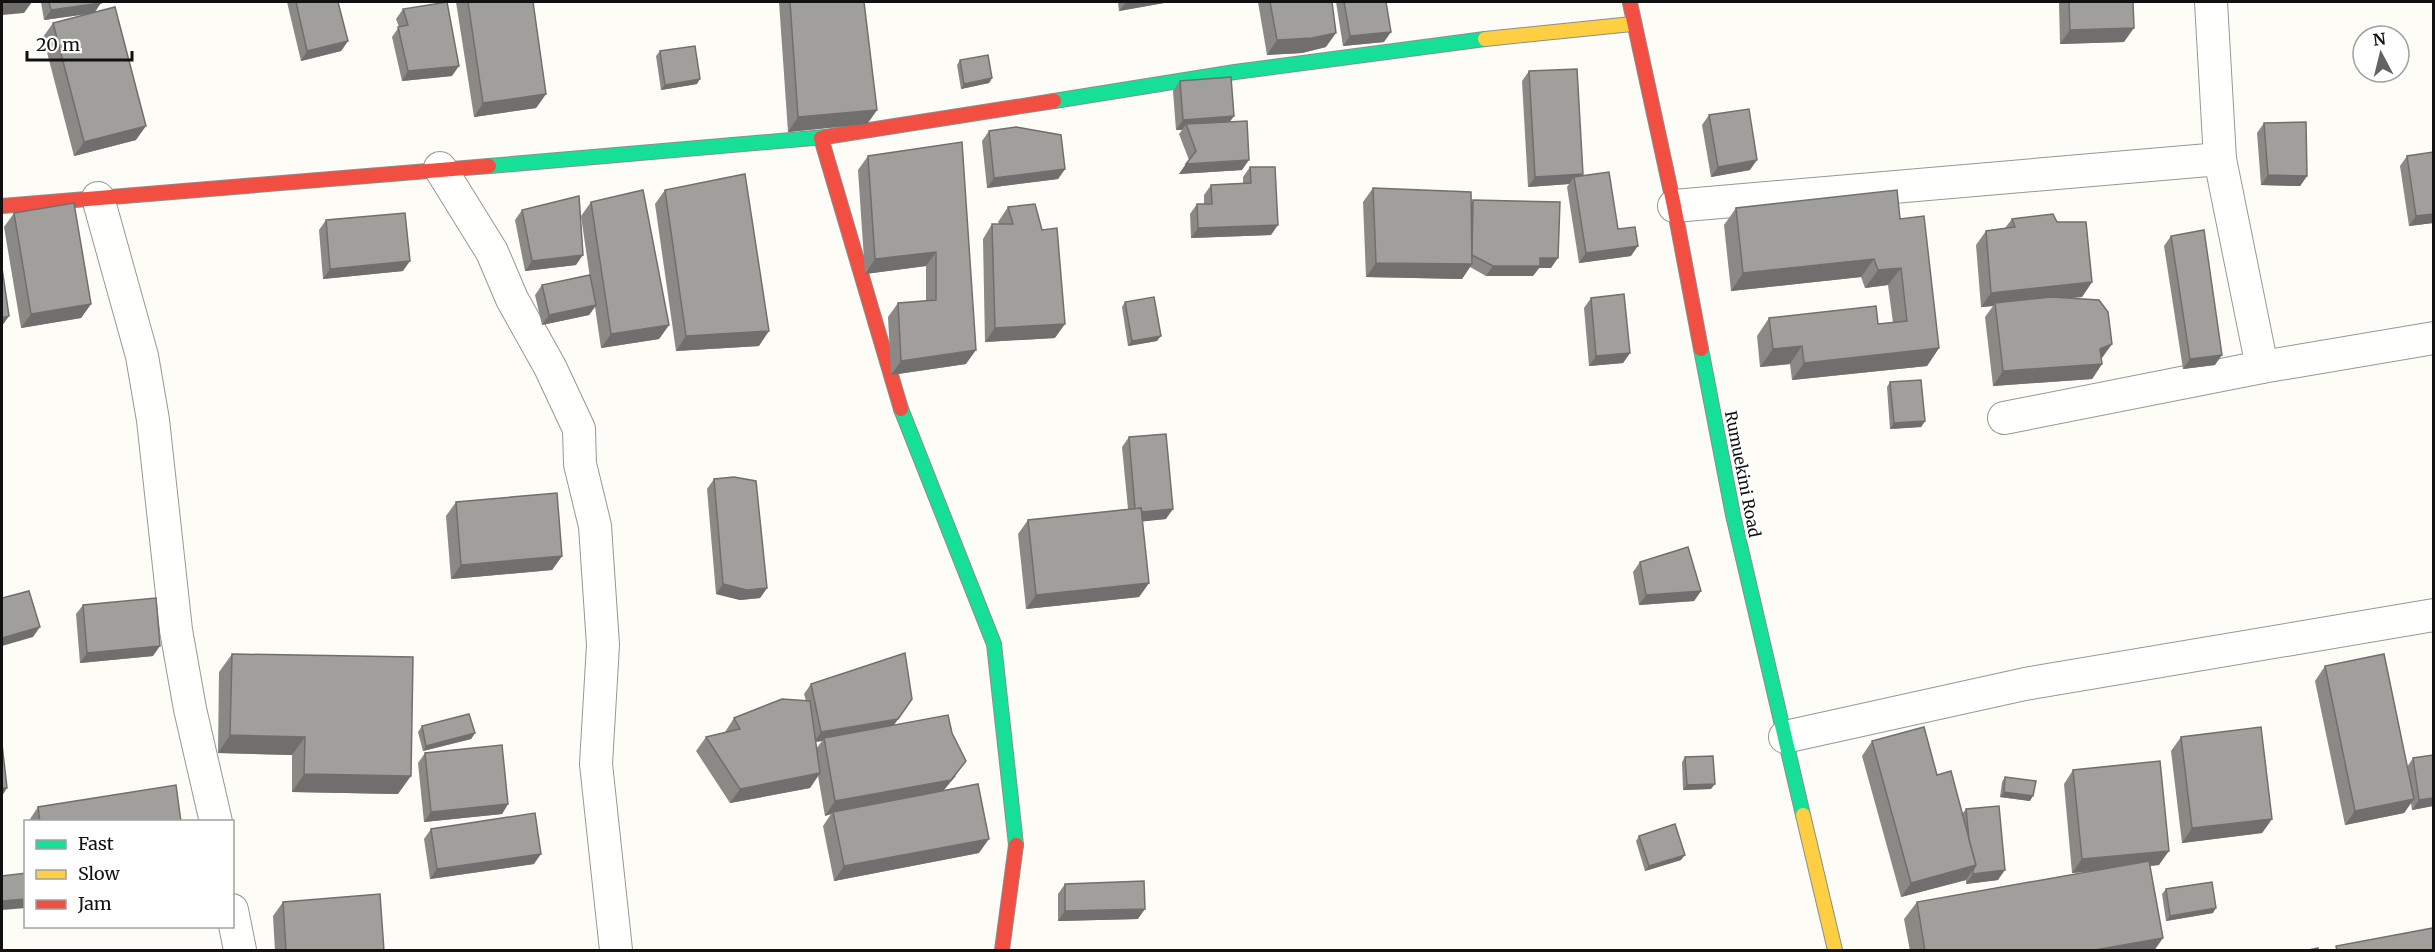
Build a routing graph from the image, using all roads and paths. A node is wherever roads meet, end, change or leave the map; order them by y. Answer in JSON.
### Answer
{"nodes":[{"id":1,"x":1629,"y":2,"type":"edge"},
{"id":2,"x":2211,"y":2,"type":"edge"},
{"id":3,"x":1632,"y":24,"type":"junction"},
{"id":4,"x":820,"y":138,"type":"junction"},
{"id":5,"x":2220,"y":159,"type":"junction"},
{"id":6,"x":440,"y":168,"type":"junction"},
{"id":7,"x":98,"y":198,"type":"junction"},
{"id":8,"x":2,"y":206,"type":"edge"},
{"id":9,"x":1674,"y":206,"type":"junction"},
{"id":10,"x":2433,"y":338,"type":"edge"},
{"id":11,"x":2262,"y":367,"type":"junction"},
{"id":12,"x":2004,"y":417,"type":"dead end"},
{"id":13,"x":2433,"y":615,"type":"edge"},
{"id":14,"x":1785,"y":737,"type":"junction"},
{"id":15,"x":216,"y":820,"type":"edge"},
{"id":16,"x":234,"y":920,"type":"edge"},
{"id":17,"x":240,"y":951,"type":"edge"},
{"id":18,"x":616,"y":951,"type":"edge"},
{"id":19,"x":1002,"y":951,"type":"edge"},
{"id":20,"x":1835,"y":951,"type":"edge"}],
"edges":[{"from":1,"to":3,"type":"street","name":"Rumuekini Road"},
{"from":2,"to":5,"type":"street"},
{"from":3,"to":4,"type":"street"},
{"from":3,"to":9,"type":"street","name":"Rumuekini Road"},
{"from":4,"to":6,"type":"street"},
{"from":4,"to":19,"type":"street"},
{"from":5,"to":9,"type":"street"},
{"from":5,"to":11,"type":"street"},
{"from":6,"to":7,"type":"street"},
{"from":6,"to":18,"type":"street"},
{"from":7,"to":8,"type":"street"},
{"from":7,"to":15,"type":"street"},
{"from":9,"to":14,"type":"street","name":"Rumuekini Road"},
{"from":10,"to":11,"type":"street"},
{"from":11,"to":12,"type":"street"},
{"from":13,"to":14,"type":"street"},
{"from":14,"to":20,"type":"street","name":"Rumuekini Road"},
{"from":16,"to":17,"type":"street"}]}
